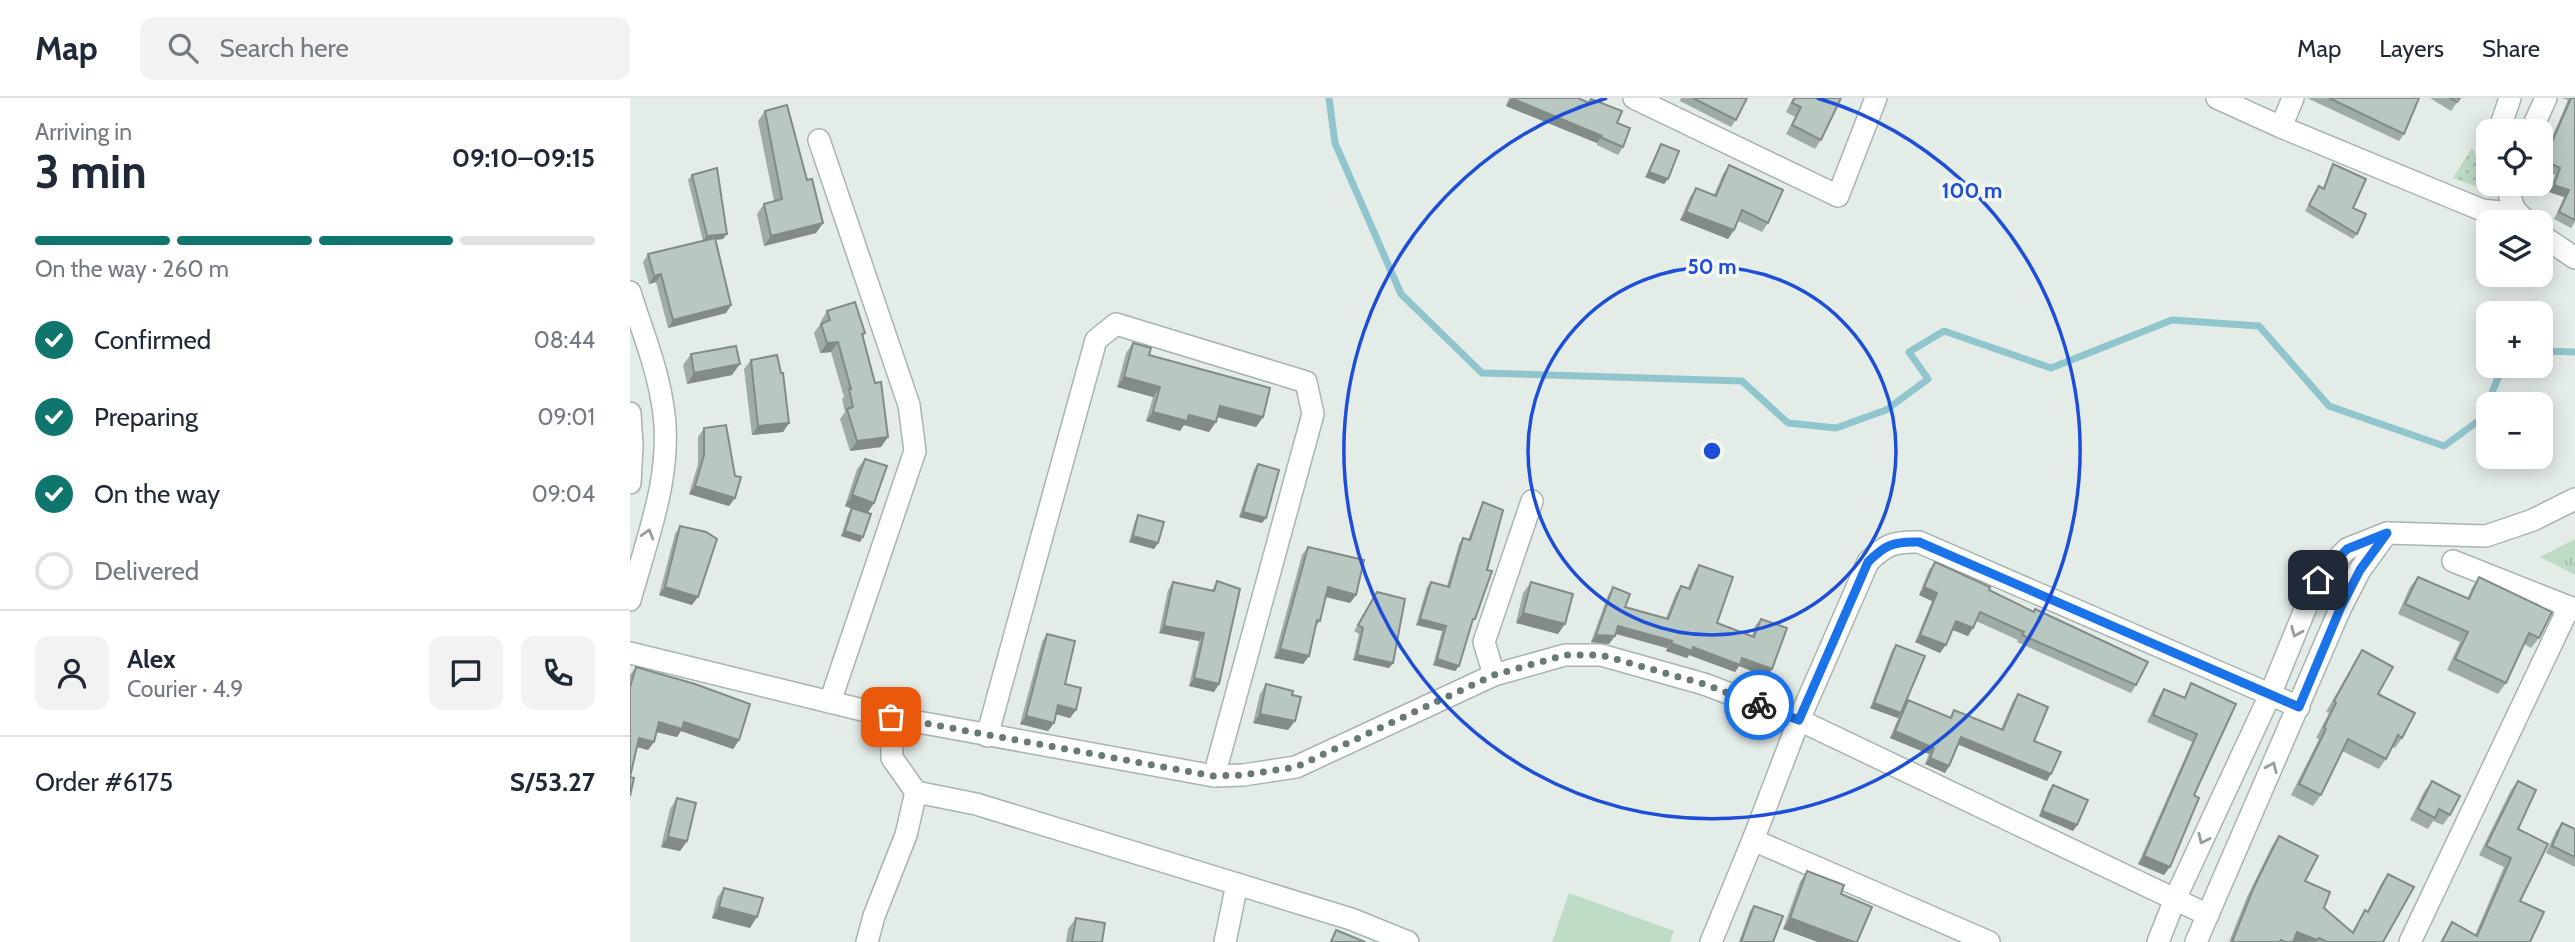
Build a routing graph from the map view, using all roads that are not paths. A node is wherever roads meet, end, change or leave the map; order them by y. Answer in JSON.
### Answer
{"nodes":[{"id":1,"x":1634,"y":98,"type":"edge"},
{"id":2,"x":1876,"y":98,"type":"edge"},
{"id":3,"x":2217,"y":98,"type":"edge"},
{"id":4,"x":2293,"y":98,"type":"edge"},
{"id":5,"x":2510,"y":98,"type":"edge"},
{"id":6,"x":2546,"y":98,"type":"edge"},
{"id":7,"x":2503,"y":119,"type":"edge"},
{"id":8,"x":2536,"y":119,"type":"edge"},
{"id":9,"x":2281,"y":127,"type":"junction"},
{"id":10,"x":819,"y":140,"type":"dead end"},
{"id":11,"x":2482,"y":210,"type":"edge"},
{"id":12,"x":2553,"y":242,"type":"edge"},
{"id":13,"x":2575,"y":258,"type":"edge"},
{"id":14,"x":630,"y":292,"type":"edge"},
{"id":15,"x":630,"y":413,"type":"edge"},
{"id":16,"x":630,"y":483,"type":"edge"},
{"id":17,"x":2575,"y":499,"type":"edge"},
{"id":18,"x":1532,"y":501,"type":"dead end"},
{"id":19,"x":2387,"y":533,"type":"junction"},
{"id":20,"x":2453,"y":561,"type":"dead end"},
{"id":21,"x":630,"y":600,"type":"edge"},
{"id":22,"x":2572,"y":608,"type":"edge"},
{"id":23,"x":630,"y":653,"type":"edge"},
{"id":24,"x":1494,"y":675,"type":"junction"},
{"id":25,"x":2270,"y":695,"type":"junction"},
{"id":26,"x":830,"y":702,"type":"junction"},
{"id":27,"x":2299,"y":707,"type":"junction"},
{"id":28,"x":891,"y":717,"type":"junction"},
{"id":29,"x":1799,"y":720,"type":"junction"},
{"id":30,"x":987,"y":736,"type":"junction"},
{"id":31,"x":1213,"y":776,"type":"junction"},
{"id":32,"x":916,"y":792,"type":"junction"},
{"id":33,"x":1754,"y":840,"type":"junction"},
{"id":34,"x":1237,"y":884,"type":"junction"},
{"id":35,"x":2175,"y":899,"type":"junction"},
{"id":36,"x":2208,"y":915,"type":"junction"},
{"id":37,"x":867,"y":942,"type":"edge"},
{"id":38,"x":1225,"y":942,"type":"edge"},
{"id":39,"x":1408,"y":942,"type":"edge"},
{"id":40,"x":1711,"y":942,"type":"edge"},
{"id":41,"x":1989,"y":942,"type":"edge"},
{"id":42,"x":2158,"y":942,"type":"edge"},
{"id":43,"x":2196,"y":942,"type":"edge"},
{"id":44,"x":2410,"y":942,"type":"edge"}],
"edges":[{"from":1,"to":2,"type":"street"},
{"from":3,"to":9,"type":"street"},
{"from":4,"to":9,"type":"street"},
{"from":5,"to":7,"type":"street"},
{"from":6,"to":8,"type":"street"},
{"from":9,"to":11,"type":"street"},
{"from":10,"to":26,"type":"street"},
{"from":12,"to":13,"type":"street"},
{"from":21,"to":14,"type":"street","one_way":true},
{"from":15,"to":16,"type":"street"},
{"from":17,"to":19,"type":"street"},
{"from":18,"to":24,"type":"street"},
{"from":19,"to":25,"type":"street","one_way":true},
{"from":19,"to":27,"type":"street"},
{"from":20,"to":22,"type":"street"},
{"from":22,"to":44,"type":"street"},
{"from":23,"to":26,"type":"street"},
{"from":24,"to":29,"type":"street"},
{"from":24,"to":31,"type":"street"},
{"from":25,"to":27,"type":"street"},
{"from":25,"to":29,"type":"street"},
{"from":25,"to":35,"type":"street","one_way":true},
{"from":26,"to":28,"type":"street"},
{"from":36,"to":27,"type":"street","one_way":true},
{"from":28,"to":30,"type":"street"},
{"from":28,"to":32,"type":"street"},
{"from":29,"to":33,"type":"street"},
{"from":29,"to":35,"type":"street"},
{"from":30,"to":31,"type":"street"},
{"from":30,"to":31,"type":"street"},
{"from":32,"to":34,"type":"street"},
{"from":32,"to":37,"type":"street"},
{"from":33,"to":40,"type":"street"},
{"from":33,"to":41,"type":"street"},
{"from":34,"to":38,"type":"street"},
{"from":34,"to":39,"type":"street"},
{"from":35,"to":36,"type":"street"},
{"from":35,"to":42,"type":"street"},
{"from":36,"to":43,"type":"street"}]}
